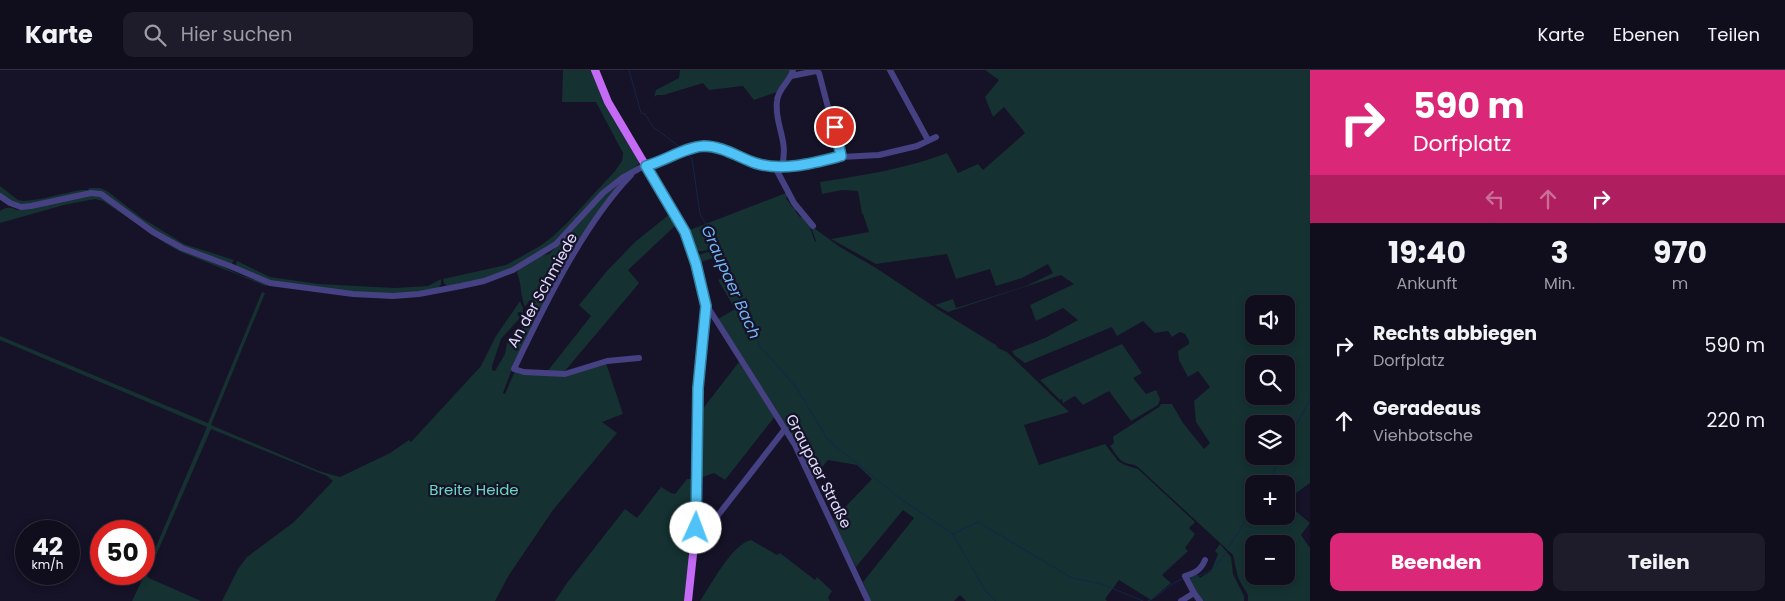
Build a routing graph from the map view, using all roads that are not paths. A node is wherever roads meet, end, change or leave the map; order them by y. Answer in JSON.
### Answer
{"nodes":[{"id":1,"x":595,"y":70,"type":"edge"},
{"id":2,"x":890,"y":70,"type":"edge"},
{"id":3,"x":792,"y":73,"type":"edge"},
{"id":4,"x":936,"y":137,"type":"dead end"},
{"id":5,"x":928,"y":140,"type":"junction"},
{"id":6,"x":841,"y":156,"type":"junction"},
{"id":7,"x":646,"y":166,"type":"junction"},
{"id":8,"x":779,"y":166,"type":"junction"},
{"id":9,"x":636,"y":171,"type":"junction"},
{"id":10,"x":0,"y":196,"type":"edge"},
{"id":11,"x":813,"y":226,"type":"dead end"},
{"id":12,"x":706,"y":306,"type":"junction"},
{"id":13,"x":639,"y":358,"type":"dead end"},
{"id":14,"x":785,"y":429,"type":"junction"},
{"id":15,"x":695,"y":539,"type":"junction"},
{"id":16,"x":1205,"y":560,"type":"dead end"},
{"id":17,"x":1194,"y":593,"type":"junction"},
{"id":18,"x":688,"y":601,"type":"edge"},
{"id":19,"x":868,"y":601,"type":"edge"},
{"id":20,"x":1181,"y":601,"type":"edge"},
{"id":21,"x":1200,"y":601,"type":"edge"}],
"edges":[{"from":1,"to":7,"type":"main road"},
{"from":2,"to":5,"type":"street"},
{"from":3,"to":6,"type":"street"},
{"from":3,"to":8,"type":"street"},
{"from":4,"to":5,"type":"street"},
{"from":5,"to":6,"type":"street"},
{"from":6,"to":8,"type":"street"},
{"from":7,"to":8,"type":"street"},
{"from":7,"to":9,"type":"street"},
{"from":7,"to":12,"type":"main road"},
{"from":8,"to":11,"type":"street"},
{"from":9,"to":10,"type":"street"},
{"from":9,"to":13,"type":"street","name":"An der Schmiede"},
{"from":12,"to":14,"type":"street","name":"Graupaer Straße"},
{"from":12,"to":15,"type":"main road"},
{"from":14,"to":15,"type":"street"},
{"from":14,"to":19,"type":"street","name":"Graupaer Straße"},
{"from":15,"to":18,"type":"main road"},
{"from":16,"to":17,"type":"street"},
{"from":17,"to":20,"type":"street"},
{"from":17,"to":21,"type":"street"}]}
